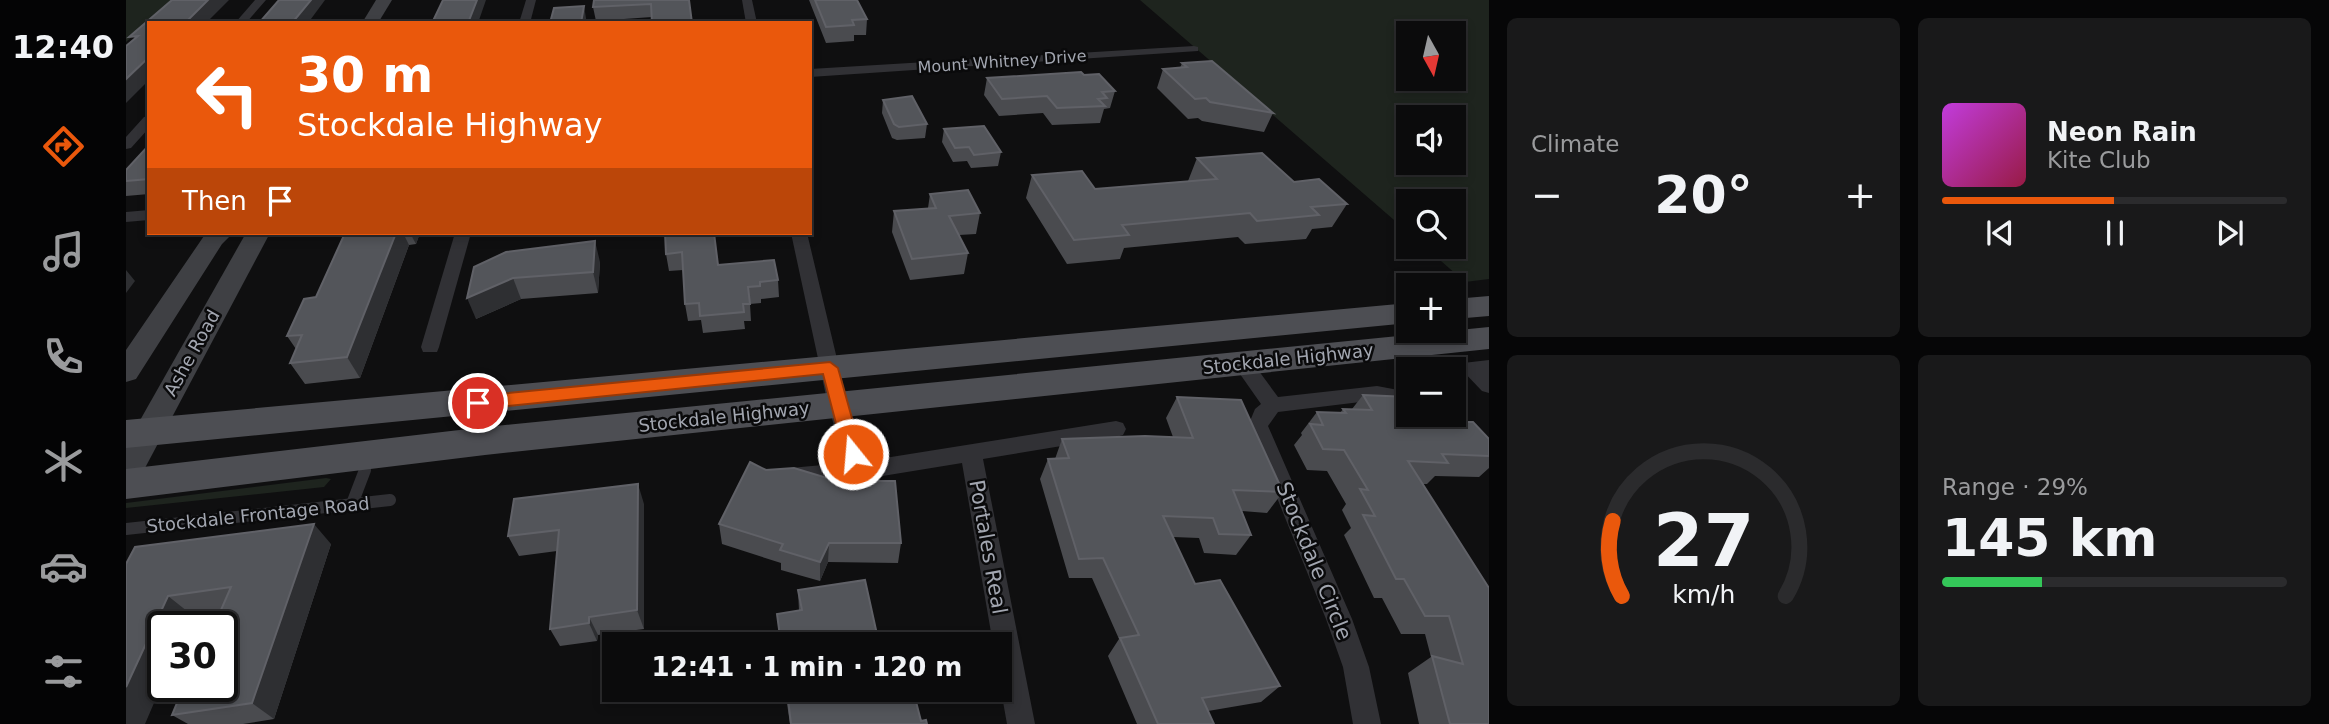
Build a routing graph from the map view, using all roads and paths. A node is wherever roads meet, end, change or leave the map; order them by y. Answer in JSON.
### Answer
{"nodes":[{"id":1,"x":261,"y":0,"type":"edge"},
{"id":2,"x":384,"y":0,"type":"edge"},
{"id":3,"x":531,"y":0,"type":"edge"},
{"id":4,"x":747,"y":0,"type":"edge"},
{"id":5,"x":242,"y":21,"type":"edge"},
{"id":6,"x":371,"y":21,"type":"edge"},
{"id":7,"x":525,"y":21,"type":"edge"},
{"id":8,"x":752,"y":21,"type":"edge"},
{"id":9,"x":1194,"y":49,"type":"dead end"},
{"id":10,"x":812,"y":73,"type":"edge"},
{"id":11,"x":147,"y":122,"type":"edge"},
{"id":12,"x":126,"y":145,"type":"edge"},
{"id":13,"x":147,"y":215,"type":"edge"},
{"id":14,"x":126,"y":217,"type":"edge"},
{"id":15,"x":218,"y":235,"type":"edge"},
{"id":16,"x":257,"y":235,"type":"edge"},
{"id":17,"x":462,"y":235,"type":"edge"},
{"id":18,"x":799,"y":235,"type":"edge"},
{"id":19,"x":1489,"y":306,"type":"edge"},
{"id":20,"x":1466,"y":308,"type":"edge"},
{"id":21,"x":1396,"y":315,"type":"edge"},
{"id":22,"x":430,"y":347,"type":"dead end"},
{"id":23,"x":1486,"y":358,"type":"edge"},
{"id":24,"x":1243,"y":364,"type":"junction"},
{"id":25,"x":126,"y":372,"type":"edge"},
{"id":26,"x":834,"y":386,"type":"junction"},
{"id":27,"x":1489,"y":386,"type":"edge"},
{"id":28,"x":1396,"y":397,"type":"edge"},
{"id":29,"x":1273,"y":405,"type":"junction"},
{"id":30,"x":1116,"y":429,"type":"dead end"},
{"id":31,"x":137,"y":433,"type":"edge"},
{"id":32,"x":971,"y":453,"type":"junction"},
{"id":33,"x":370,"y":454,"type":"junction"},
{"id":34,"x":859,"y":471,"type":"junction"},
{"id":35,"x":126,"y":474,"type":"edge"},
{"id":36,"x":768,"y":479,"type":"edge"},
{"id":37,"x":126,"y":484,"type":"edge"},
{"id":38,"x":390,"y":500,"type":"dead end"},
{"id":39,"x":352,"y":504,"type":"junction"},
{"id":40,"x":126,"y":529,"type":"edge"},
{"id":41,"x":1021,"y":724,"type":"edge"},
{"id":42,"x":1367,"y":724,"type":"edge"}],
"edges":[{"from":1,"to":5,"type":"street"},
{"from":2,"to":6,"type":"street"},
{"from":3,"to":7,"type":"street"},
{"from":4,"to":8,"type":"street"},
{"from":9,"to":10,"type":"street","name":"Mount Whitney Drive"},
{"from":11,"to":12,"type":"street"},
{"from":13,"to":14,"type":"street"},
{"from":15,"to":25,"type":"street"},
{"from":16,"to":31,"type":"street","name":"Ashe Road"},
{"from":17,"to":22,"type":"street"},
{"from":18,"to":26,"type":"street"},
{"from":19,"to":20,"type":"main road"},
{"from":21,"to":26,"type":"main road","name":"Stockdale Highway"},
{"from":23,"to":24,"type":"main road","name":"Stockdale Highway"},
{"from":23,"to":27,"type":"street"},
{"from":24,"to":26,"type":"main road","name":"Stockdale Highway"},
{"from":24,"to":29,"type":"street"},
{"from":26,"to":31,"type":"main road","name":"Stockdale Highway"},
{"from":26,"to":33,"type":"main road","name":"Stockdale Highway"},
{"from":26,"to":34,"type":"street"},
{"from":28,"to":29,"type":"street"},
{"from":29,"to":42,"type":"street","name":"Stockdale Circle"},
{"from":30,"to":32,"type":"street"},
{"from":31,"to":35,"type":"street","name":"Ashe Road"},
{"from":32,"to":34,"type":"street"},
{"from":32,"to":41,"type":"street","name":"Portales Real"},
{"from":33,"to":37,"type":"main road","name":"Stockdale Highway"},
{"from":33,"to":39,"type":"lane"},
{"from":34,"to":36,"type":"street"},
{"from":38,"to":39,"type":"lane","name":"Stockdale Frontage Road"},
{"from":39,"to":40,"type":"lane","name":"Stockdale Frontage Road"}]}
